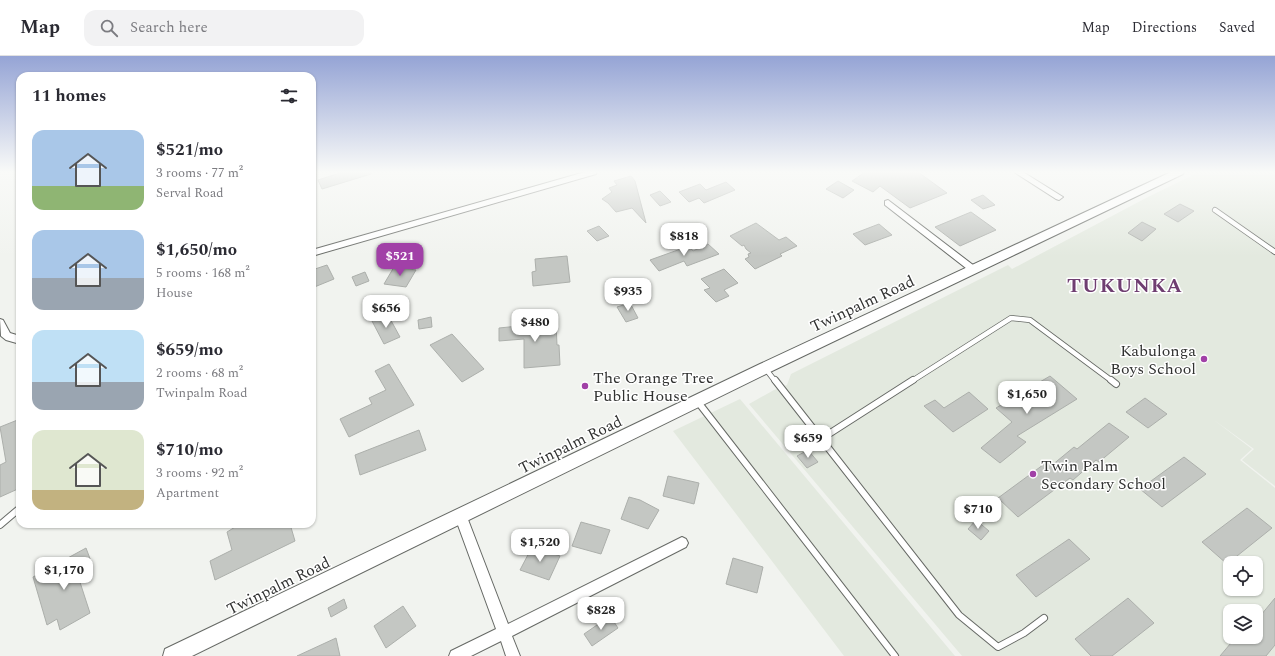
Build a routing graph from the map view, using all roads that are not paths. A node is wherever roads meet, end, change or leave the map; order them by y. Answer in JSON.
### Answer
{"nodes":[{"id":1,"x":496,"y":200,"type":"edge"},
{"id":2,"x":1120,"y":200,"type":"edge"},
{"id":3,"x":888,"y":203,"type":"dead end"},
{"id":4,"x":1215,"y":210,"type":"dead end"},
{"id":5,"x":316,"y":252,"type":"edge"},
{"id":6,"x":1275,"y":252,"type":"edge"},
{"id":7,"x":974,"y":270,"type":"junction"},
{"id":8,"x":0,"y":323,"type":"edge"},
{"id":9,"x":15,"y":339,"type":"edge"},
{"id":10,"x":765,"y":368,"type":"junction"},
{"id":11,"x":1116,"y":384,"type":"dead end"},
{"id":12,"x":698,"y":402,"type":"junction"},
{"id":13,"x":821,"y":439,"type":"junction"},
{"id":14,"x":16,"y":511,"type":"edge"},
{"id":15,"x":461,"y":517,"type":"junction"},
{"id":16,"x":0,"y":525,"type":"edge"},
{"id":17,"x":682,"y":543,"type":"dead end"},
{"id":18,"x":1044,"y":618,"type":"dead end"},
{"id":19,"x":504,"y":632,"type":"junction"},
{"id":20,"x":172,"y":656,"type":"edge"},
{"id":21,"x":456,"y":656,"type":"edge"},
{"id":22,"x":513,"y":656,"type":"edge"},
{"id":23,"x":896,"y":656,"type":"edge"}],
"edges":[{"from":1,"to":5,"type":"street"},
{"from":2,"to":7,"type":"main road","name":"Twinpalm Road"},
{"from":3,"to":7,"type":"street"},
{"from":4,"to":6,"type":"lane"},
{"from":7,"to":10,"type":"main road","name":"Twinpalm Road"},
{"from":8,"to":9,"type":"street"},
{"from":10,"to":12,"type":"main road","name":"Twinpalm Road"},
{"from":10,"to":13,"type":"lane"},
{"from":11,"to":13,"type":"lane"},
{"from":12,"to":15,"type":"main road","name":"Twinpalm Road"},
{"from":12,"to":23,"type":"lane"},
{"from":13,"to":18,"type":"lane"},
{"from":14,"to":16,"type":"lane"},
{"from":15,"to":19,"type":"street"},
{"from":15,"to":20,"type":"main road","name":"Twinpalm Road"},
{"from":17,"to":19,"type":"street"},
{"from":19,"to":21,"type":"street"},
{"from":19,"to":22,"type":"street"}]}
